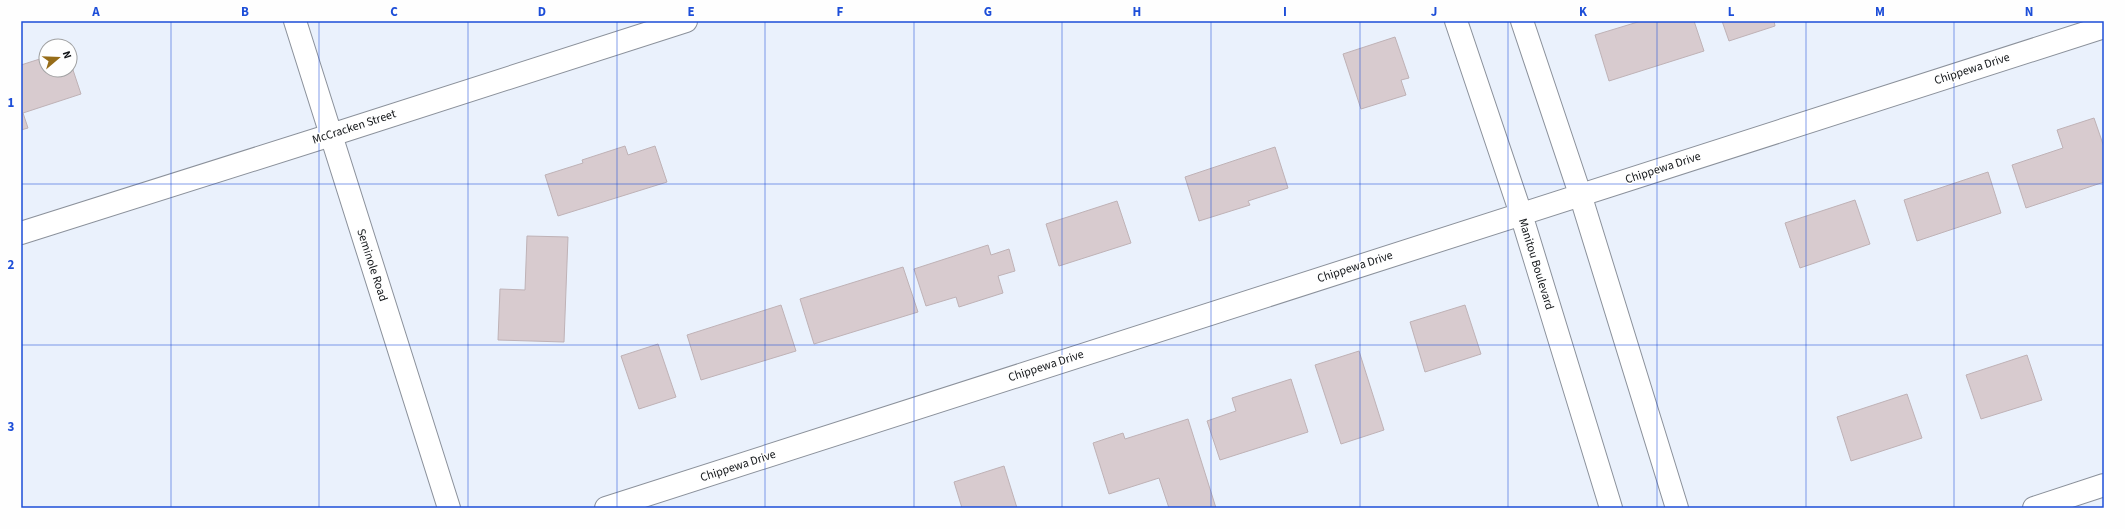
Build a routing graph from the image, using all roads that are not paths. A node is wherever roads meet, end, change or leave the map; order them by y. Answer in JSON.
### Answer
{"nodes":[{"id":1,"x":295,"y":21,"type":"edge"},
{"id":2,"x":686,"y":21,"type":"edge"},
{"id":3,"x":1456,"y":21,"type":"edge"},
{"id":4,"x":1522,"y":21,"type":"edge"},
{"id":5,"x":2104,"y":27,"type":"edge"},
{"id":6,"x":330,"y":135,"type":"junction"},
{"id":7,"x":1580,"y":194,"type":"junction"},
{"id":8,"x":1521,"y":214,"type":"junction"},
{"id":9,"x":21,"y":233,"type":"edge"},
{"id":10,"x":2104,"y":485,"type":"edge"},
{"id":11,"x":449,"y":508,"type":"edge"},
{"id":12,"x":606,"y":508,"type":"edge"},
{"id":13,"x":1611,"y":508,"type":"edge"},
{"id":14,"x":1677,"y":508,"type":"edge"},
{"id":15,"x":2034,"y":508,"type":"edge"}],
"edges":[{"from":1,"to":6,"type":"street","name":"Seminole Road"},
{"from":2,"to":6,"type":"street","name":"McCracken Street"},
{"from":3,"to":8,"type":"street","name":"Manitou Boulevard"},
{"from":4,"to":7,"type":"street"},
{"from":5,"to":7,"type":"street","name":"Chippewa Drive"},
{"from":6,"to":9,"type":"street","name":"McCracken Street"},
{"from":6,"to":11,"type":"street","name":"Seminole Road"},
{"from":7,"to":8,"type":"street","name":"Chippewa Drive"},
{"from":7,"to":14,"type":"street"},
{"from":8,"to":12,"type":"street","name":"Chippewa Drive"},
{"from":8,"to":13,"type":"street","name":"Manitou Boulevard"},
{"from":10,"to":15,"type":"street"}]}
